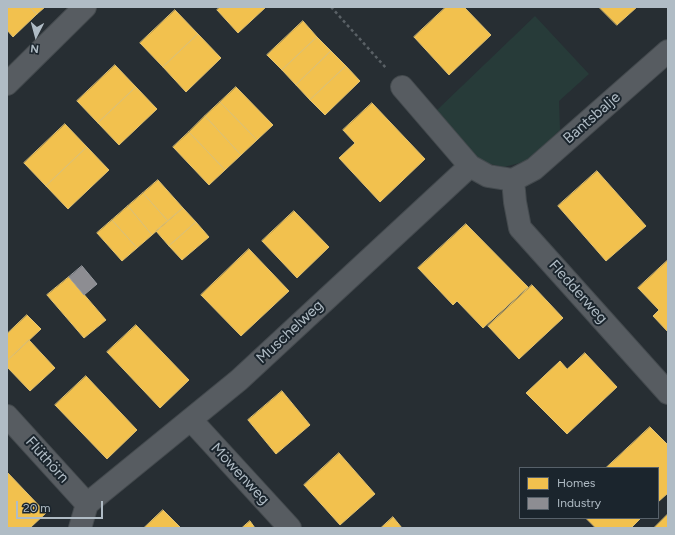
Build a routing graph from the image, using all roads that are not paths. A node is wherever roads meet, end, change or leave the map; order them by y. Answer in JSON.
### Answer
{"nodes":[{"id":1,"x":85,"y":7,"type":"edge"},
{"id":2,"x":668,"y":51,"type":"edge"},
{"id":3,"x":7,"y":84,"type":"edge"},
{"id":4,"x":402,"y":87,"type":"road end"},
{"id":5,"x":470,"y":166,"type":"junction"},
{"id":6,"x":513,"y":180,"type":"junction"},
{"id":7,"x":668,"y":393,"type":"edge"},
{"id":8,"x":7,"y":416,"type":"edge"},
{"id":9,"x":191,"y":420,"type":"junction"},
{"id":10,"x":87,"y":504,"type":"junction"},
{"id":11,"x":80,"y":528,"type":"edge"},
{"id":12,"x":290,"y":528,"type":"edge"}],
"edges":[{"from":1,"to":3,"type":"street"},
{"from":2,"to":6,"type":"street","name":"Bantsbalje"},
{"from":4,"to":5,"type":"street"},
{"from":5,"to":6,"type":"street"},
{"from":5,"to":9,"type":"street","name":"Muschelweg"},
{"from":6,"to":7,"type":"street","name":"Fledderweg"},
{"from":8,"to":10,"type":"street","name":"Flüthörn"},
{"from":9,"to":10,"type":"street","name":"Muschelweg"},
{"from":9,"to":12,"type":"street","name":"Möwenweg"},
{"from":10,"to":11,"type":"street"}]}
